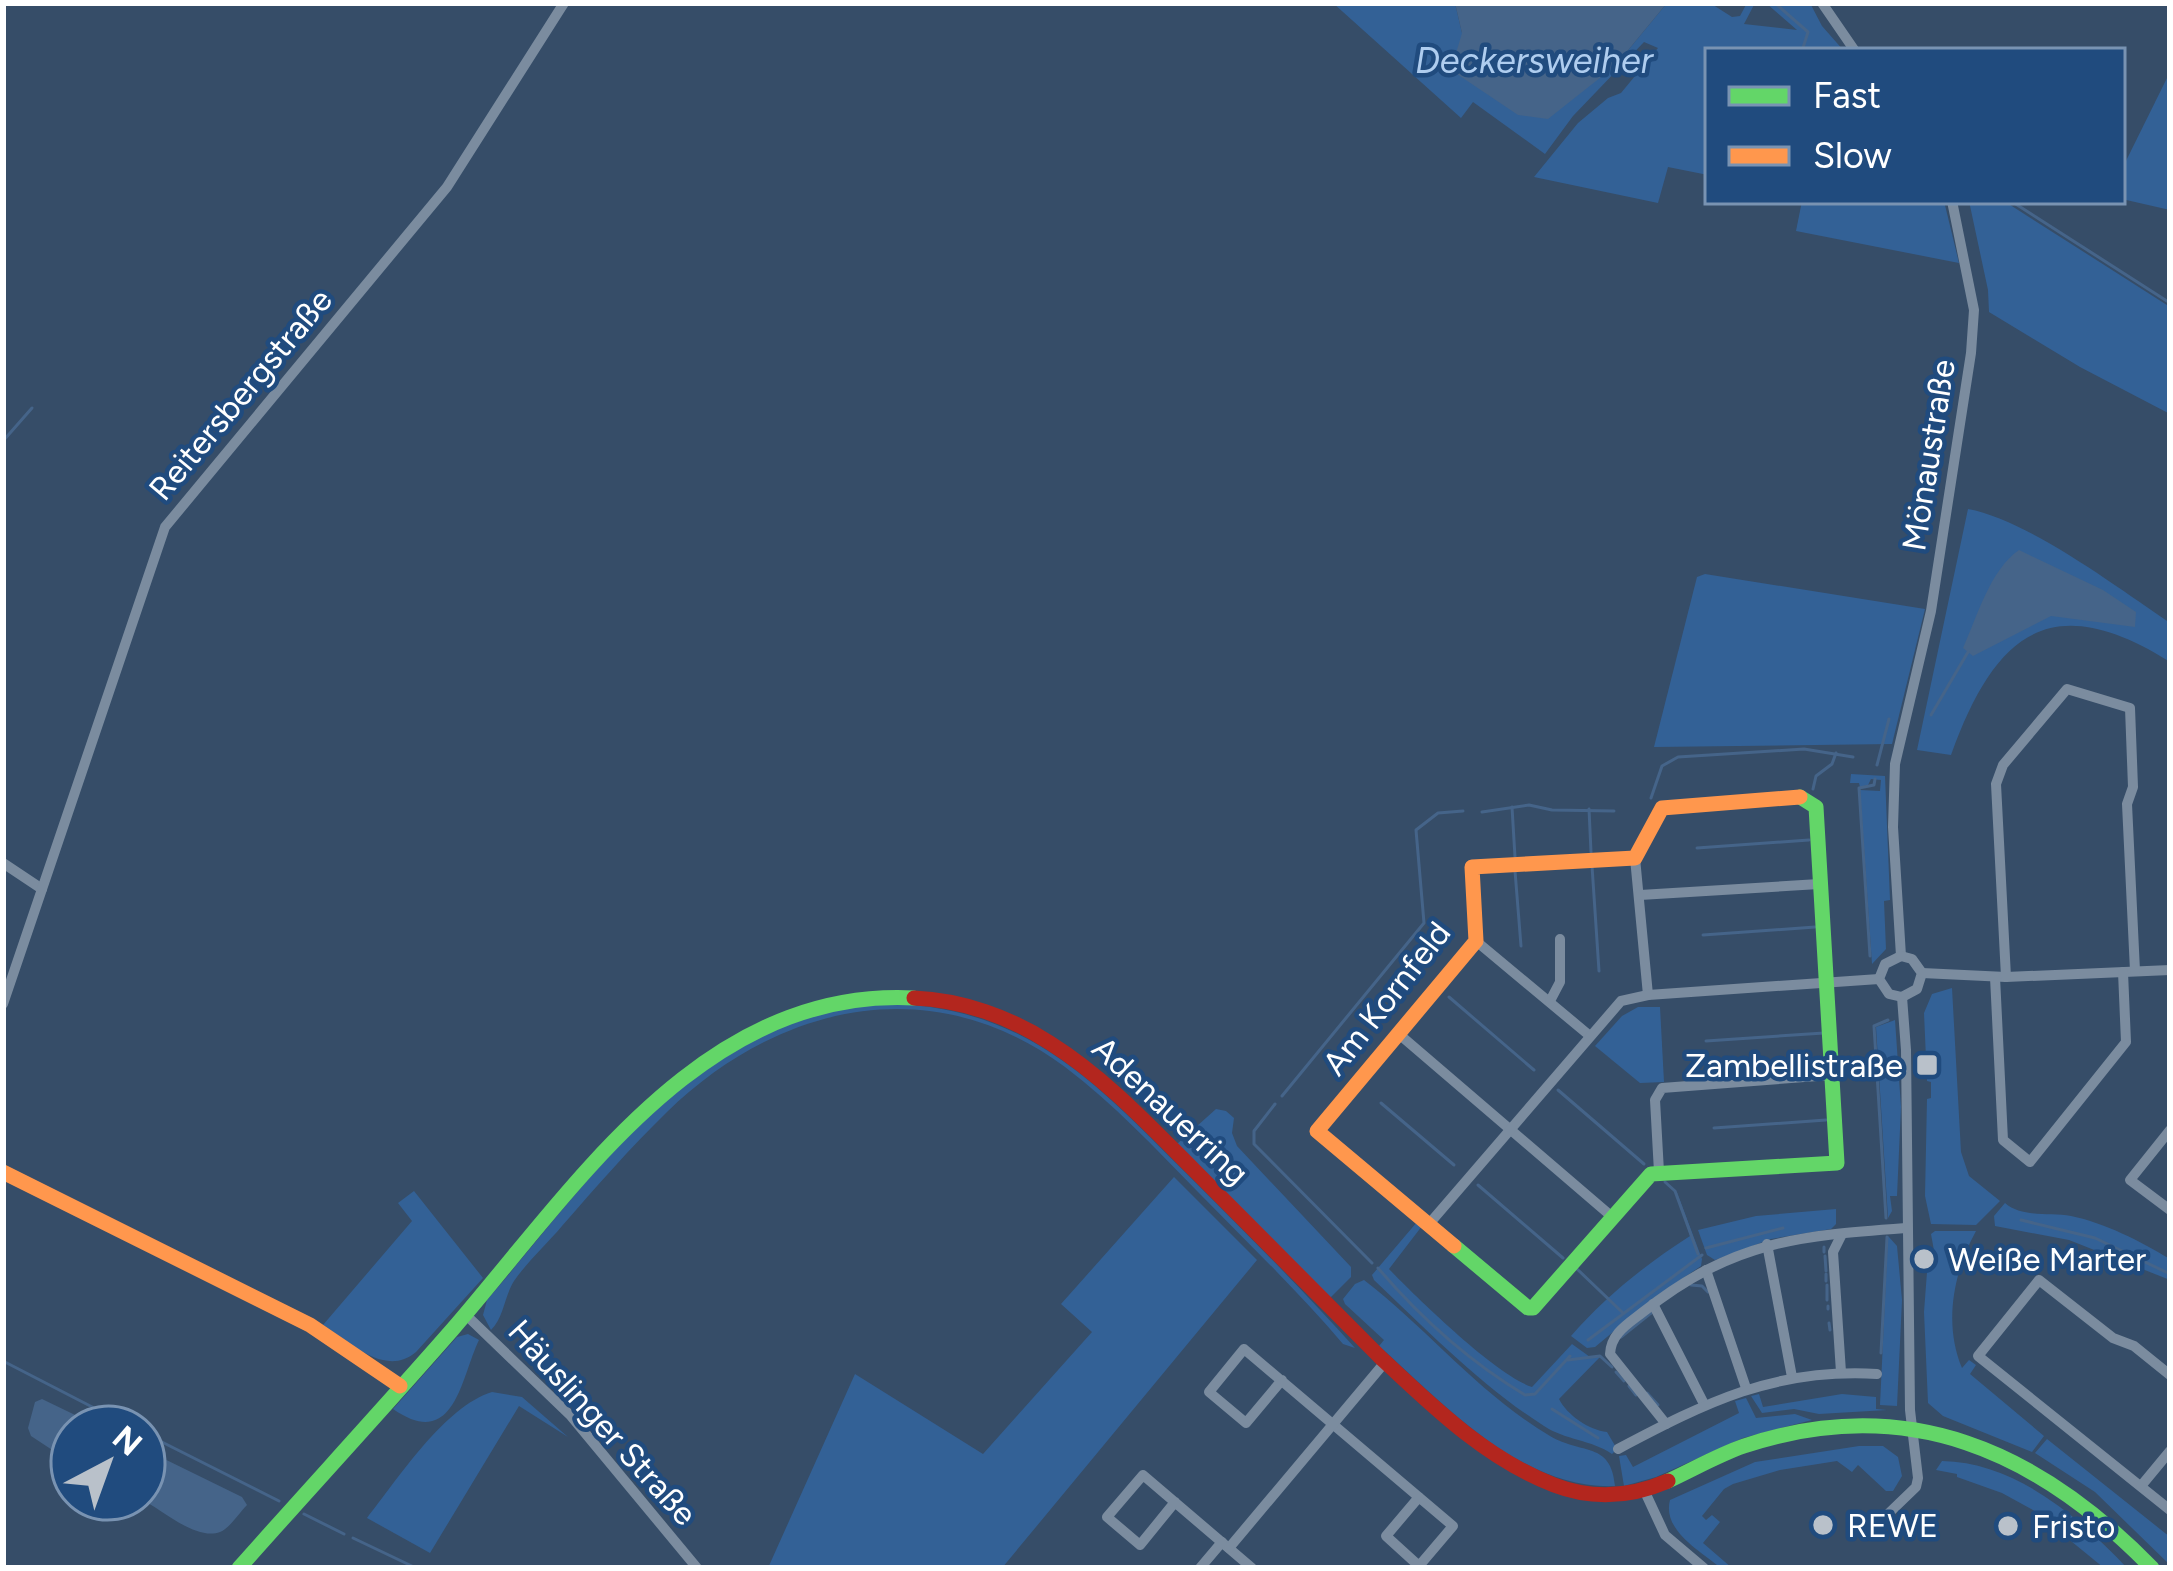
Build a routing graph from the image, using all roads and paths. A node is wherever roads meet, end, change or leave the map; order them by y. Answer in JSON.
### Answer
{"nodes":[{"id":1,"x":564,"y":3,"type":"edge"},
{"id":2,"x":1822,"y":3,"type":"edge"},
{"id":3,"x":1854,"y":48,"type":"edge"},
{"id":4,"x":1953,"y":204,"type":"edge"},
{"id":5,"x":1635,"y":858,"type":"junction"},
{"id":6,"x":3,"y":863,"type":"edge"},
{"id":7,"x":1820,"y":884,"type":"junction"},
{"id":8,"x":42,"y":889,"type":"junction"},
{"id":9,"x":1640,"y":895,"type":"junction"},
{"id":10,"x":1560,"y":939,"type":"dead end"},
{"id":11,"x":1477,"y":941,"type":"junction"},
{"id":12,"x":1901,"y":956,"type":"junction"},
{"id":13,"x":2170,"y":970,"type":"edge"},
{"id":14,"x":2129,"y":972,"type":"junction"},
{"id":15,"x":1922,"y":973,"type":"junction"},
{"id":16,"x":2001,"y":977,"type":"junction"},
{"id":17,"x":1880,"y":979,"type":"junction"},
{"id":18,"x":1827,"y":982,"type":"junction"},
{"id":19,"x":1648,"y":994,"type":"junction"},
{"id":20,"x":4,"y":997,"type":"edge"},
{"id":21,"x":1902,"y":997,"type":"junction"},
{"id":22,"x":1550,"y":1000,"type":"junction"},
{"id":23,"x":1400,"y":1035,"type":"junction"},
{"id":24,"x":1590,"y":1036,"type":"junction"},
{"id":25,"x":1831,"y":1075,"type":"junction"},
{"id":26,"x":1510,"y":1130,"type":"junction"},
{"id":27,"x":2170,"y":1130,"type":"edge"},
{"id":28,"x":3,"y":1172,"type":"edge"},
{"id":29,"x":1658,"y":1172,"type":"junction"},
{"id":30,"x":2170,"y":1210,"type":"edge"},
{"id":31,"x":1610,"y":1216,"type":"junction"},
{"id":32,"x":1429,"y":1224,"type":"junction"},
{"id":33,"x":1906,"y":1228,"type":"junction"},
{"id":34,"x":1842,"y":1234,"type":"junction"},
{"id":35,"x":1767,"y":1244,"type":"junction"},
{"id":36,"x":1706,"y":1270,"type":"junction"},
{"id":37,"x":1653,"y":1304,"type":"junction"},
{"id":38,"x":465,"y":1314,"type":"junction"},
{"id":39,"x":1386,"y":1360,"type":"junction"},
{"id":40,"x":1841,"y":1372,"type":"junction"},
{"id":41,"x":1877,"y":1374,"type":"dead end"},
{"id":42,"x":2170,"y":1375,"type":"edge"},
{"id":43,"x":1792,"y":1377,"type":"junction"},
{"id":44,"x":1282,"y":1381,"type":"junction"},
{"id":45,"x":400,"y":1387,"type":"junction"},
{"id":46,"x":1745,"y":1388,"type":"junction"},
{"id":47,"x":1704,"y":1404,"type":"junction"},
{"id":48,"x":1332,"y":1423,"type":"junction"},
{"id":49,"x":1666,"y":1424,"type":"junction"},
{"id":50,"x":1912,"y":1431,"type":"junction"},
{"id":51,"x":1618,"y":1449,"type":"dead end"},
{"id":52,"x":2170,"y":1451,"type":"edge"},
{"id":53,"x":2140,"y":1486,"type":"junction"},
{"id":54,"x":1645,"y":1492,"type":"junction"},
{"id":55,"x":1419,"y":1497,"type":"junction"},
{"id":56,"x":1175,"y":1502,"type":"junction"},
{"id":57,"x":2170,"y":1510,"type":"edge"},
{"id":58,"x":1888,"y":1513,"type":"dead end"},
{"id":59,"x":1226,"y":1545,"type":"junction"},
{"id":60,"x":239,"y":1568,"type":"edge"},
{"id":61,"x":697,"y":1568,"type":"edge"},
{"id":62,"x":1200,"y":1568,"type":"edge"},
{"id":63,"x":1252,"y":1568,"type":"edge"},
{"id":64,"x":1704,"y":1568,"type":"edge"},
{"id":65,"x":2152,"y":1568,"type":"edge"}],
"edges":[{"from":1,"to":8,"type":"street","name":"Reitersbergstraße"},
{"from":2,"to":3,"type":"street"},
{"from":4,"to":12,"type":"street","name":"Mönaustraße"},
{"from":5,"to":7,"type":"main road"},
{"from":5,"to":9,"type":"street"},
{"from":5,"to":11,"type":"main road","name":"Am Kornfeld"},
{"from":6,"to":8,"type":"street"},
{"from":7,"to":9,"type":"street"},
{"from":7,"to":18,"type":"main road"},
{"from":8,"to":20,"type":"street","name":"Reitersbergstraße"},
{"from":9,"to":19,"type":"street"},
{"from":10,"to":22,"type":"street"},
{"from":11,"to":22,"type":"street"},
{"from":11,"to":23,"type":"main road","name":"Am Kornfeld"},
{"from":12,"to":15,"type":"street"},
{"from":12,"to":17,"type":"street"},
{"from":13,"to":14,"type":"street"},
{"from":14,"to":16,"type":"street"},
{"from":14,"to":16,"type":"street"},
{"from":14,"to":16,"type":"street"},
{"from":15,"to":16,"type":"street"},
{"from":15,"to":21,"type":"street"},
{"from":17,"to":18,"type":"street"},
{"from":17,"to":21,"type":"street"},
{"from":18,"to":19,"type":"street"},
{"from":18,"to":25,"type":"main road"},
{"from":19,"to":24,"type":"street"},
{"from":21,"to":33,"type":"street"},
{"from":22,"to":24,"type":"street"},
{"from":23,"to":26,"type":"street"},
{"from":23,"to":32,"type":"main road","name":"Am Kornfeld"},
{"from":24,"to":26,"type":"street"},
{"from":25,"to":29,"type":"street"},
{"from":25,"to":29,"type":"main road"},
{"from":26,"to":31,"type":"street"},
{"from":26,"to":32,"type":"street"},
{"from":27,"to":30,"type":"street"},
{"from":28,"to":45,"type":"main road"},
{"from":29,"to":31,"type":"main road"},
{"from":31,"to":32,"type":"main road"},
{"from":33,"to":34,"type":"street"},
{"from":33,"to":50,"type":"street"},
{"from":34,"to":35,"type":"street"},
{"from":34,"to":40,"type":"street"},
{"from":35,"to":36,"type":"street"},
{"from":35,"to":43,"type":"street"},
{"from":36,"to":37,"type":"street"},
{"from":36,"to":46,"type":"street"},
{"from":37,"to":47,"type":"street"},
{"from":37,"to":49,"type":"street"},
{"from":38,"to":39,"type":"main road","name":"Adenauerring"},
{"from":38,"to":45,"type":"main road","name":"Adenauerring"},
{"from":38,"to":61,"type":"street","name":"Häuslinger Straße"},
{"from":39,"to":48,"type":"street"},
{"from":39,"to":54,"type":"main road","name":"Adenauerring"},
{"from":40,"to":41,"type":"street"},
{"from":40,"to":43,"type":"street"},
{"from":42,"to":53,"type":"street"},
{"from":43,"to":46,"type":"street"},
{"from":44,"to":44,"type":"street"},
{"from":44,"to":48,"type":"street"},
{"from":45,"to":60,"type":"main road","name":"Adenauerring"},
{"from":46,"to":47,"type":"street"},
{"from":47,"to":49,"type":"street"},
{"from":48,"to":55,"type":"street"},
{"from":48,"to":59,"type":"street"},
{"from":49,"to":51,"type":"street"},
{"from":50,"to":54,"type":"main road","name":"Adenauerring"},
{"from":50,"to":58,"type":"street"},
{"from":50,"to":65,"type":"main road","name":"Adenauerring"},
{"from":52,"to":53,"type":"street"},
{"from":53,"to":57,"type":"street"},
{"from":54,"to":64,"type":"street"},
{"from":55,"to":55,"type":"street"},
{"from":56,"to":56,"type":"street"},
{"from":56,"to":59,"type":"street"},
{"from":59,"to":62,"type":"street"},
{"from":59,"to":63,"type":"street"}]}
